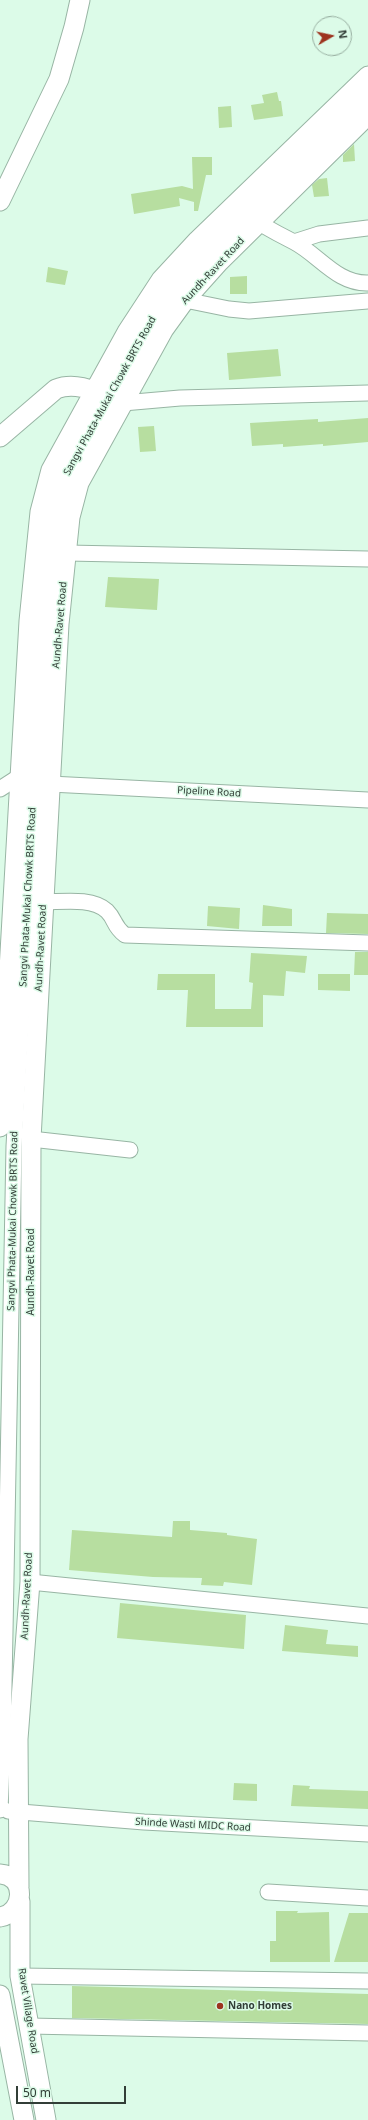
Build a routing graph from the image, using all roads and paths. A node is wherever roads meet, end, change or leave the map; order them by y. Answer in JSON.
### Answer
{"nodes":[{"id":1,"x":80,"y":0,"type":"edge"},
{"id":2,"x":368,"y":76,"type":"edge"},
{"id":3,"x":368,"y":96,"type":"edge"},
{"id":4,"x":368,"y":115,"type":"edge"},
{"id":5,"x":0,"y":201,"type":"edge"},
{"id":6,"x":259,"y":222,"type":"junction"},
{"id":7,"x":368,"y":228,"type":"edge"},
{"id":8,"x":294,"y":242,"type":"junction"},
{"id":9,"x":368,"y":283,"type":"edge"},
{"id":10,"x":186,"y":300,"type":"junction"},
{"id":11,"x":368,"y":302,"type":"edge"},
{"id":12,"x":368,"y":393,"type":"edge"},
{"id":13,"x":109,"y":397,"type":"junction"},
{"id":14,"x":0,"y":437,"type":"edge"},
{"id":15,"x":67,"y":552,"type":"junction"},
{"id":16,"x":368,"y":558,"type":"edge"},
{"id":17,"x":20,"y":776,"type":"junction"},
{"id":18,"x":50,"y":784,"type":"junction"},
{"id":19,"x":0,"y":788,"type":"edge"},
{"id":20,"x":368,"y":800,"type":"edge"},
{"id":21,"x":44,"y":902,"type":"junction"},
{"id":22,"x":368,"y":943,"type":"edge"},
{"id":23,"x":6,"y":947,"type":"edge"},
{"id":24,"x":3,"y":1022,"type":"edge"},
{"id":25,"x":2,"y":1075,"type":"edge"},
{"id":26,"x":0,"y":1127,"type":"edge"},
{"id":27,"x":31,"y":1139,"type":"junction"},
{"id":28,"x":130,"y":1150,"type":"dead end"},
{"id":29,"x":30,"y":1582,"type":"junction"},
{"id":30,"x":368,"y":1616,"type":"edge"},
{"id":31,"x":6,"y":1811,"type":"edge"},
{"id":32,"x":368,"y":1834,"type":"edge"},
{"id":33,"x":0,"y":1874,"type":"edge"},
{"id":34,"x":268,"y":1892,"type":"dead end"},
{"id":35,"x":20,"y":1894,"type":"junction"},
{"id":36,"x":368,"y":1898,"type":"edge"},
{"id":37,"x":0,"y":1917,"type":"edge"},
{"id":38,"x":20,"y":1976,"type":"junction"},
{"id":39,"x":368,"y":1981,"type":"edge"},
{"id":40,"x":0,"y":1995,"type":"edge"},
{"id":41,"x":29,"y":2026,"type":"junction"},
{"id":42,"x":368,"y":2033,"type":"edge"},
{"id":43,"x":24,"y":2120,"type":"edge"},
{"id":44,"x":46,"y":2120,"type":"edge"}],
"edges":[{"from":1,"to":5,"type":"main road"},
{"from":2,"to":13,"type":"main road","name":"Aundh-Ravet Road"},
{"from":3,"to":13,"type":"street","name":"Sangvi Phata-Mukai Chowk BRTS Road"},
{"from":4,"to":6,"type":"main road","name":"Aundh-Ravet Road"},
{"from":6,"to":8,"type":"street"},
{"from":6,"to":10,"type":"main road","name":"Aundh-Ravet Road"},
{"from":7,"to":8,"type":"street"},
{"from":8,"to":9,"type":"street"},
{"from":10,"to":11,"type":"street"},
{"from":10,"to":13,"type":"main road","name":"Aundh-Ravet Road"},
{"from":12,"to":13,"type":"street"},
{"from":13,"to":14,"type":"main road"},
{"from":13,"to":15,"type":"main road","name":"Aundh-Ravet Road"},
{"from":13,"to":17,"type":"main road","name":"Aundh-Ravet Road"},
{"from":13,"to":31,"type":"street","name":"Sangvi Phata-Mukai Chowk BRTS Road"},
{"from":15,"to":16,"type":"street"},
{"from":15,"to":18,"type":"main road","name":"Aundh-Ravet Road"},
{"from":17,"to":19,"type":"street"},
{"from":17,"to":23,"type":"main road","name":"Aundh-Ravet Road"},
{"from":18,"to":20,"type":"street","name":"Pipeline Road"},
{"from":18,"to":21,"type":"main road","name":"Aundh-Ravet Road"},
{"from":21,"to":22,"type":"street"},
{"from":21,"to":27,"type":"main road","name":"Aundh-Ravet Road"},
{"from":23,"to":24,"type":"main road","name":"Aundh-Ravet Road"},
{"from":24,"to":25,"type":"main road","name":"Aundh-Ravet Road"},
{"from":25,"to":26,"type":"main road","name":"Aundh-Ravet Road"},
{"from":27,"to":28,"type":"street"},
{"from":27,"to":29,"type":"main road","name":"Aundh-Ravet Road"},
{"from":29,"to":30,"type":"street"},
{"from":29,"to":31,"type":"main road","name":"Aundh-Ravet Road"},
{"from":31,"to":32,"type":"street","name":"Shinde Wasti MIDC Road"},
{"from":31,"to":35,"type":"main road","name":"Aundh-Ravet Road"},
{"from":33,"to":35,"type":"main road"},
{"from":34,"to":36,"type":"street"},
{"from":35,"to":37,"type":"main road"},
{"from":35,"to":38,"type":"main road","name":"Ravet Village Road"},
{"from":38,"to":39,"type":"street"},
{"from":38,"to":41,"type":"main road","name":"Ravet Village Road"},
{"from":40,"to":43,"type":"main road"},
{"from":41,"to":42,"type":"street"},
{"from":41,"to":44,"type":"main road","name":"Ravet Village Road"}]}
